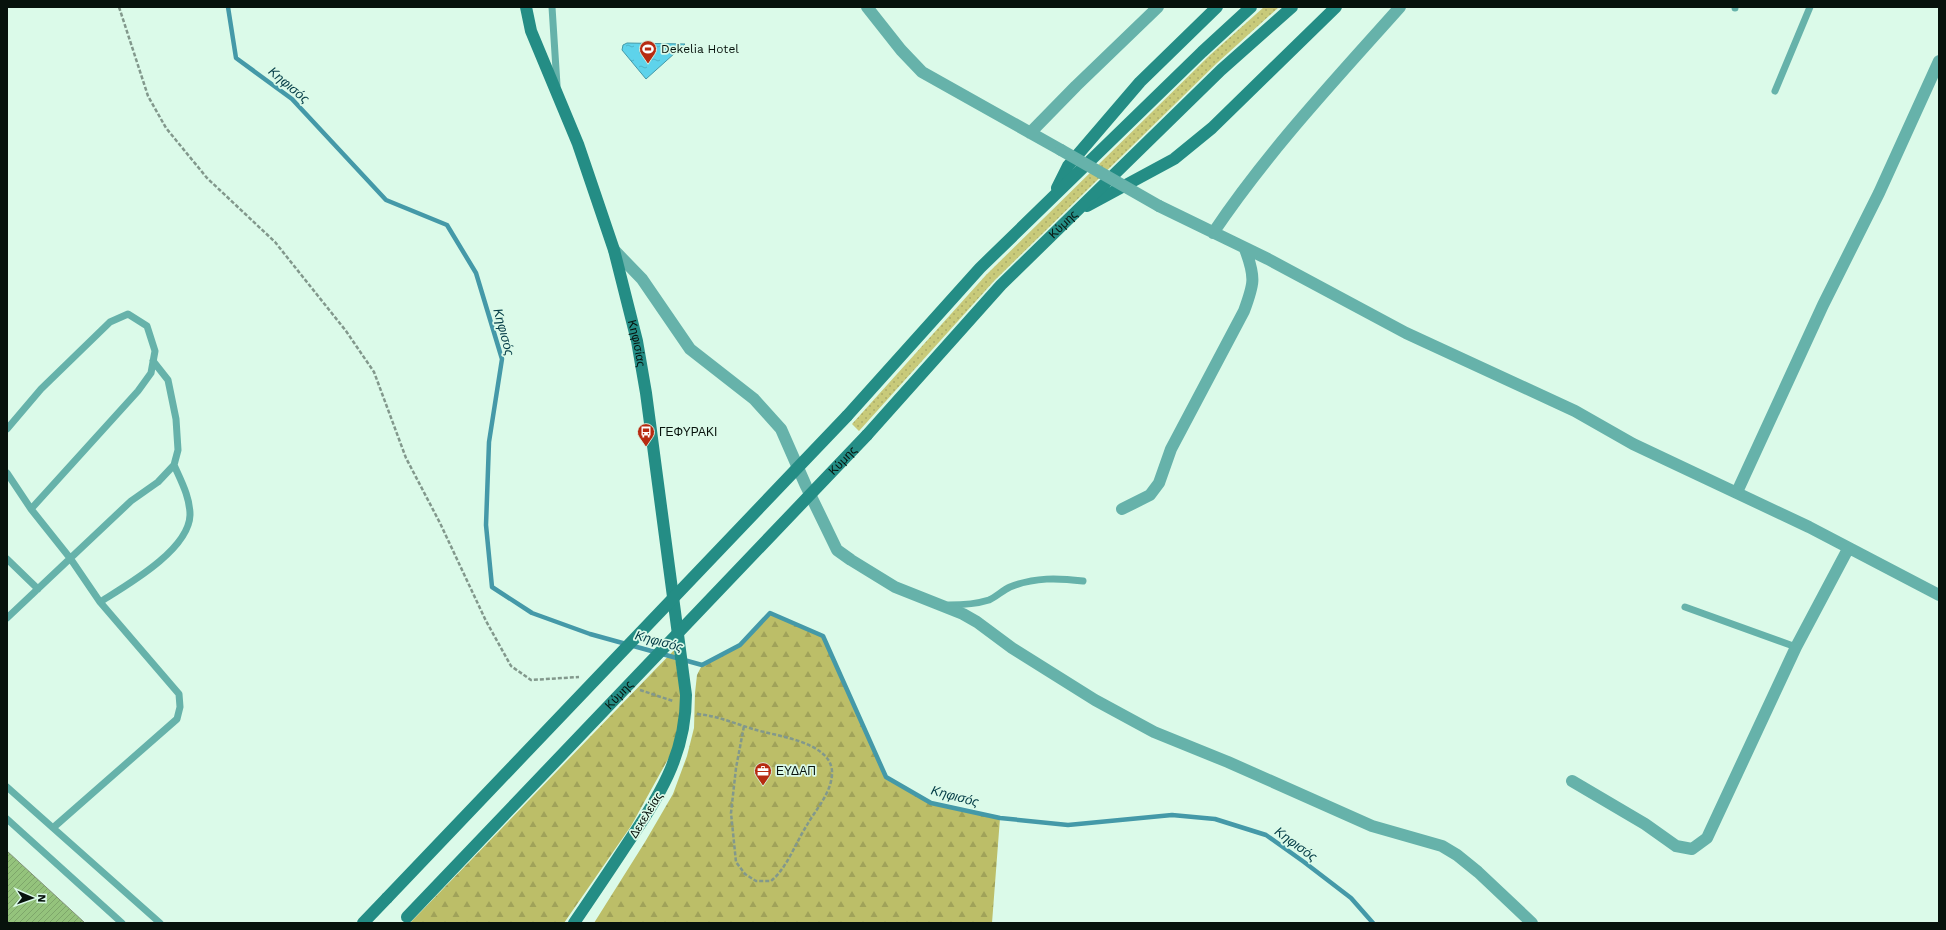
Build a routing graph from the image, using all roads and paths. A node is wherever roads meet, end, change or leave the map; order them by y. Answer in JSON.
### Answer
{"nodes":[{"id":1,"x":119,"y":7,"type":"edge"},
{"id":2,"x":526,"y":7,"type":"edge"},
{"id":3,"x":552,"y":7,"type":"edge"},
{"id":4,"x":867,"y":7,"type":"edge"},
{"id":5,"x":1158,"y":7,"type":"edge"},
{"id":6,"x":1217,"y":7,"type":"edge"},
{"id":7,"x":1251,"y":7,"type":"edge"},
{"id":8,"x":1292,"y":7,"type":"edge"},
{"id":9,"x":1336,"y":7,"type":"edge"},
{"id":10,"x":1400,"y":7,"type":"edge"},
{"id":11,"x":1810,"y":7,"type":"edge"},
{"id":12,"x":1939,"y":61,"type":"edge"},
{"id":13,"x":1775,"y":91,"type":"dead end"},
{"id":14,"x":557,"y":94,"type":"junction"},
{"id":15,"x":1030,"y":133,"type":"junction"},
{"id":16,"x":1052,"y":197,"type":"junction"},
{"id":17,"x":1074,"y":214,"type":"junction"},
{"id":18,"x":1213,"y":232,"type":"junction"},
{"id":19,"x":614,"y":250,"type":"junction"},
{"id":20,"x":1245,"y":250,"type":"junction"},
{"id":21,"x":153,"y":361,"type":"junction"},
{"id":22,"x":7,"y":429,"type":"edge"},
{"id":23,"x":174,"y":465,"type":"junction"},
{"id":24,"x":7,"y":473,"type":"edge"},
{"id":25,"x":1737,"y":492,"type":"junction"},
{"id":26,"x":31,"y":509,"type":"junction"},
{"id":27,"x":1122,"y":509,"type":"dead end"},
{"id":28,"x":1848,"y":549,"type":"junction"},
{"id":29,"x":70,"y":558,"type":"junction"},
{"id":30,"x":7,"y":559,"type":"edge"},
{"id":31,"x":1083,"y":581,"type":"dead end"},
{"id":32,"x":38,"y":589,"type":"junction"},
{"id":33,"x":1939,"y":595,"type":"edge"},
{"id":34,"x":100,"y":602,"type":"junction"},
{"id":35,"x":943,"y":605,"type":"junction"},
{"id":36,"x":1685,"y":607,"type":"dead end"},
{"id":37,"x":8,"y":614,"type":"edge"},
{"id":38,"x":1796,"y":647,"type":"junction"},
{"id":39,"x":587,"y":676,"type":"dead end"},
{"id":40,"x":638,"y":690,"type":"dead end"},
{"id":41,"x":686,"y":695,"type":"joint"},
{"id":42,"x":686,"y":714,"type":"junction"},
{"id":43,"x":744,"y":726,"type":"junction"},
{"id":44,"x":1572,"y":781,"type":"dead end"},
{"id":45,"x":7,"y":787,"type":"edge"},
{"id":46,"x":7,"y":819,"type":"edge"},
{"id":47,"x":54,"y":827,"type":"junction"},
{"id":48,"x":404,"y":920,"type":"edge"},
{"id":49,"x":122,"y":923,"type":"edge"},
{"id":50,"x":160,"y":923,"type":"edge"},
{"id":51,"x":364,"y":923,"type":"edge"},
{"id":52,"x":574,"y":923,"type":"edge"},
{"id":53,"x":1532,"y":923,"type":"edge"}],
"edges":[{"from":1,"to":39,"type":"path"},
{"from":2,"to":14,"type":"main road","name":"Κηφισίας"},
{"from":3,"to":14,"type":"lane"},
{"from":4,"to":15,"type":"street"},
{"from":5,"to":15,"type":"street"},
{"from":6,"to":16,"type":"main road"},
{"from":7,"to":16,"type":"main road"},
{"from":8,"to":17,"type":"main road","name":"Κύμης"},
{"from":9,"to":17,"type":"main road"},
{"from":10,"to":18,"type":"street"},
{"from":11,"to":13,"type":"lane"},
{"from":12,"to":25,"type":"street"},
{"from":14,"to":19,"type":"main road","name":"Κηφισίας"},
{"from":15,"to":18,"type":"street","bridge":true},
{"from":16,"to":51,"type":"main road","bridge":true},
{"from":17,"to":48,"type":"main road","name":"Κύμης","bridge":true},
{"from":18,"to":20,"type":"street"},
{"from":19,"to":35,"type":"street"},
{"from":19,"to":41,"type":"main road","name":"Κηφισίας"},
{"from":20,"to":25,"type":"street"},
{"from":20,"to":27,"type":"street"},
{"from":21,"to":22,"type":"lane"},
{"from":21,"to":23,"type":"lane"},
{"from":21,"to":26,"type":"lane"},
{"from":23,"to":29,"type":"lane"},
{"from":23,"to":34,"type":"lane"},
{"from":24,"to":26,"type":"lane"},
{"from":25,"to":28,"type":"street"},
{"from":26,"to":29,"type":"lane"},
{"from":28,"to":33,"type":"street"},
{"from":28,"to":38,"type":"street"},
{"from":29,"to":32,"type":"lane"},
{"from":29,"to":34,"type":"lane"},
{"from":30,"to":32,"type":"lane"},
{"from":31,"to":35,"type":"lane"},
{"from":32,"to":37,"type":"lane"},
{"from":34,"to":47,"type":"lane"},
{"from":35,"to":53,"type":"street"},
{"from":36,"to":38,"type":"lane"},
{"from":38,"to":44,"type":"street"},
{"from":40,"to":42,"type":"path"},
{"from":41,"to":42,"type":"main road","name":"Δεκελείας"},
{"from":42,"to":43,"type":"path"},
{"from":42,"to":52,"type":"main road","name":"Δεκελείας"},
{"from":43,"to":43,"type":"path"},
{"from":45,"to":47,"type":"lane"},
{"from":46,"to":49,"type":"lane"},
{"from":47,"to":50,"type":"lane"}]}
